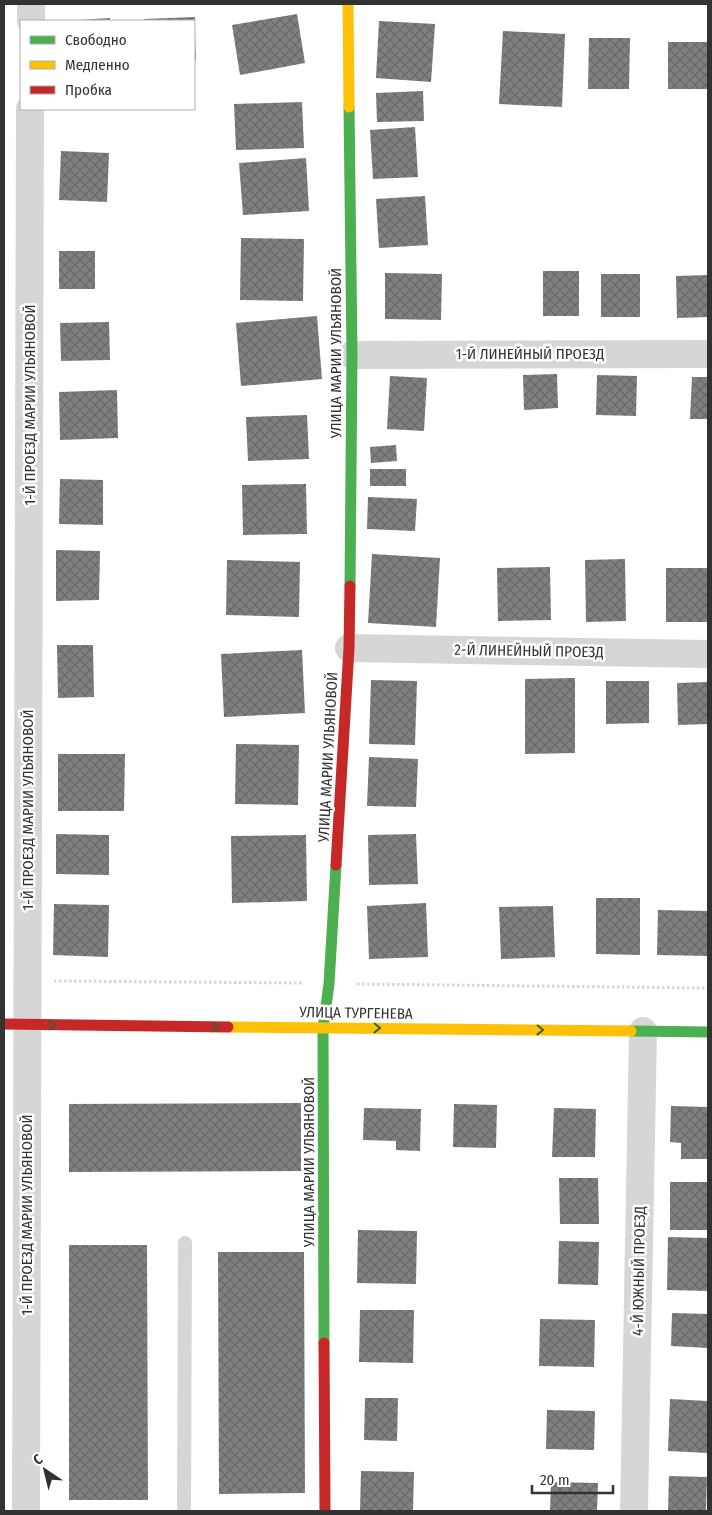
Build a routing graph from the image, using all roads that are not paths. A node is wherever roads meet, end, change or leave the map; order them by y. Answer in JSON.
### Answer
{"nodes":[{"id":1,"x":31,"y":4,"type":"edge"},
{"id":2,"x":348,"y":4,"type":"edge"},
{"id":3,"x":31,"y":20,"type":"edge"},
{"id":4,"x":30,"y":110,"type":"edge"},
{"id":5,"x":708,"y":354,"type":"edge"},
{"id":6,"x":352,"y":355,"type":"junction"},
{"id":7,"x":349,"y":648,"type":"junction"},
{"id":8,"x":708,"y":654,"type":"edge"},
{"id":9,"x":16,"y":1025,"type":"edge"},
{"id":10,"x":324,"y":1028,"type":"junction"},
{"id":11,"x":643,"y":1031,"type":"junction"},
{"id":12,"x":708,"y":1032,"type":"edge"},
{"id":13,"x":185,"y":1242,"type":"dead end"},
{"id":14,"x":26,"y":1511,"type":"edge"},
{"id":15,"x":184,"y":1511,"type":"edge"},
{"id":16,"x":325,"y":1511,"type":"edge"},
{"id":17,"x":634,"y":1511,"type":"edge"}],
"edges":[{"from":1,"to":3,"type":"street"},
{"from":2,"to":6,"type":"street","name":"УЛИЦА МАРИИ УЛЬЯНОВОЙ"},
{"from":4,"to":9,"type":"street","name":"1-Й ПРОЕЗД МАРИИ УЛЬЯНОВОЙ"},
{"from":5,"to":6,"type":"street","name":"1-Й ЛИНЕЙНЫЙ ПРОЕЗД"},
{"from":6,"to":7,"type":"street","name":"УЛИЦА МАРИИ УЛЬЯНОВОЙ"},
{"from":7,"to":8,"type":"street","name":"2-Й ЛИНЕЙНЫЙ ПРОЕЗД"},
{"from":7,"to":10,"type":"street","name":"УЛИЦА МАРИИ УЛЬЯНОВОЙ"},
{"from":9,"to":10,"type":"street","name":"УЛИЦА ТУРГЕНЕВА","one_way":true},
{"from":9,"to":14,"type":"street","name":"1-Й ПРОЕЗД МАРИИ УЛЬЯНОВОЙ"},
{"from":10,"to":11,"type":"street","name":"УЛИЦА ТУРГЕНЕВА","one_way":true},
{"from":10,"to":16,"type":"street","name":"УЛИЦА МАРИИ УЛЬЯНОВОЙ"},
{"from":11,"to":12,"type":"street","name":"УЛИЦА ТУРГЕНЕВА"},
{"from":11,"to":17,"type":"street","name":"4-Й ЮЖНЫЙ ПРОЕЗД"},
{"from":13,"to":15,"type":"lane"}]}
